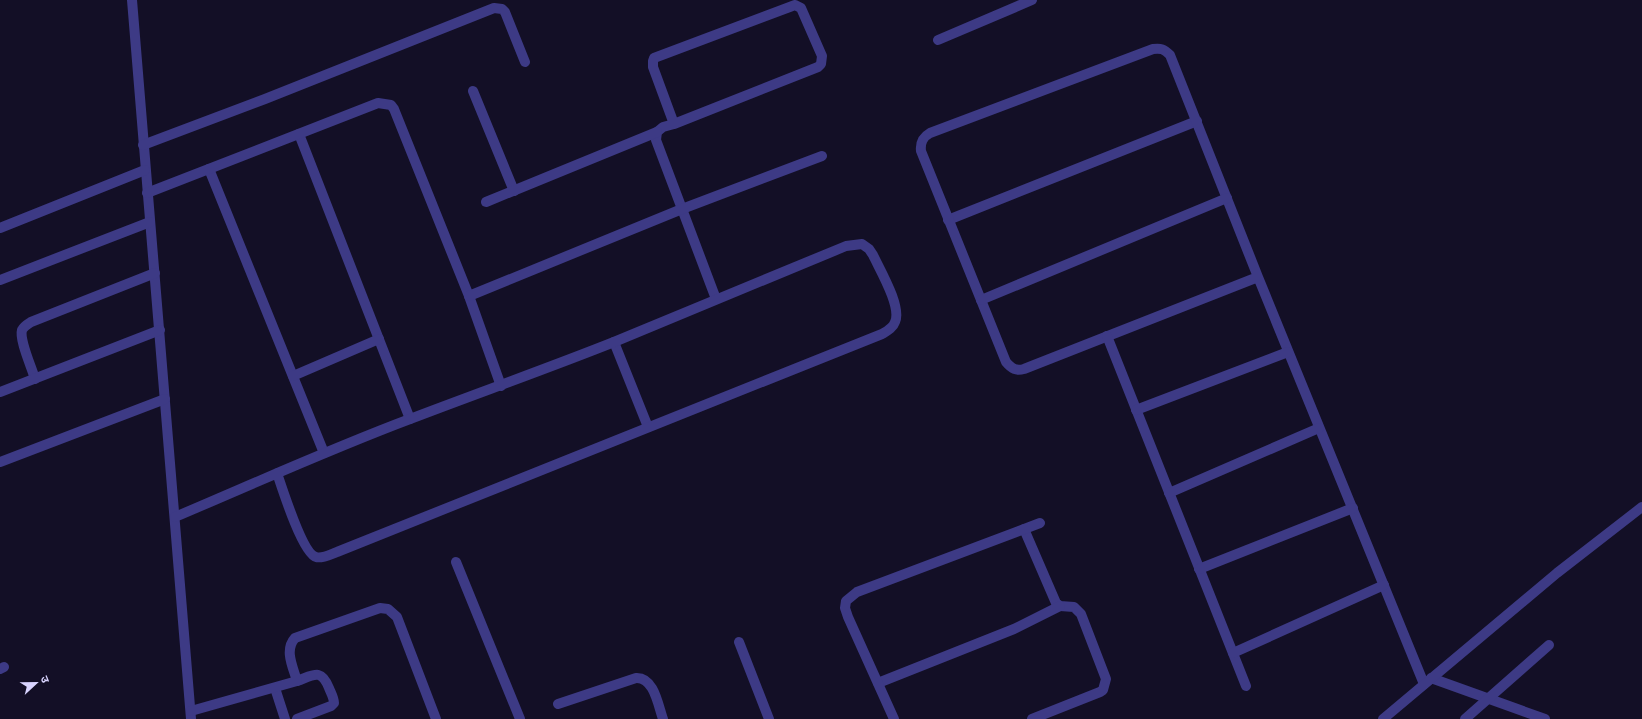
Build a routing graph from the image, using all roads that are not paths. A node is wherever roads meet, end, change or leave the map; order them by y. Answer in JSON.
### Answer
{"nodes":[{"id":1,"x":132,"y":0,"type":"edge"},
{"id":2,"x":1032,"y":0,"type":"edge"},
{"id":3,"x":938,"y":40,"type":"dead end"},
{"id":4,"x":525,"y":62,"type":"dead end"},
{"id":5,"x":473,"y":91,"type":"dead end"},
{"id":6,"x":1197,"y":121,"type":"junction"},
{"id":7,"x":674,"y":124,"type":"junction"},
{"id":8,"x":657,"y":132,"type":"junction"},
{"id":9,"x":299,"y":134,"type":"junction"},
{"id":10,"x":143,"y":145,"type":"junction"},
{"id":11,"x":822,"y":156,"type":"dead end"},
{"id":12,"x":209,"y":169,"type":"junction"},
{"id":13,"x":145,"y":170,"type":"junction"},
{"id":14,"x":514,"y":191,"type":"junction"},
{"id":15,"x":147,"y":193,"type":"junction"},
{"id":16,"x":1227,"y":198,"type":"junction"},
{"id":17,"x":486,"y":202,"type":"dead end"},
{"id":18,"x":682,"y":209,"type":"junction"},
{"id":19,"x":948,"y":220,"type":"junction"},
{"id":20,"x":150,"y":222,"type":"junction"},
{"id":21,"x":0,"y":228,"type":"edge"},
{"id":22,"x":155,"y":273,"type":"junction"},
{"id":23,"x":1258,"y":277,"type":"junction"},
{"id":24,"x":0,"y":280,"type":"edge"},
{"id":25,"x":469,"y":296,"type":"junction"},
{"id":26,"x":716,"y":299,"type":"junction"},
{"id":27,"x":981,"y":300,"type":"junction"},
{"id":28,"x":160,"y":330,"type":"junction"},
{"id":29,"x":1107,"y":336,"type":"junction"},
{"id":30,"x":379,"y":339,"type":"junction"},
{"id":31,"x":614,"y":342,"type":"junction"},
{"id":32,"x":1288,"y":352,"type":"junction"},
{"id":33,"x":293,"y":376,"type":"junction"},
{"id":34,"x":35,"y":378,"type":"junction"},
{"id":35,"x":501,"y":386,"type":"junction"},
{"id":36,"x":0,"y":392,"type":"edge"},
{"id":37,"x":165,"y":399,"type":"junction"},
{"id":38,"x":1136,"y":410,"type":"junction"},
{"id":39,"x":410,"y":419,"type":"junction"},
{"id":40,"x":648,"y":428,"type":"junction"},
{"id":41,"x":1319,"y":428,"type":"junction"},
{"id":42,"x":324,"y":453,"type":"junction"},
{"id":43,"x":0,"y":462,"type":"edge"},
{"id":44,"x":277,"y":473,"type":"junction"},
{"id":45,"x":1169,"y":493,"type":"junction"},
{"id":46,"x":1642,"y":506,"type":"edge"},
{"id":47,"x":1353,"y":508,"type":"junction"},
{"id":48,"x":175,"y":517,"type":"junction"},
{"id":49,"x":1040,"y":522,"type":"dead end"},
{"id":50,"x":1024,"y":529,"type":"junction"},
{"id":51,"x":456,"y":562,"type":"dead end"},
{"id":52,"x":1199,"y":569,"type":"junction"},
{"id":53,"x":1384,"y":585,"type":"junction"},
{"id":54,"x":1060,"y":606,"type":"junction"},
{"id":55,"x":739,"y":642,"type":"dead end"},
{"id":56,"x":1549,"y":645,"type":"dead end"},
{"id":57,"x":1233,"y":653,"type":"junction"},
{"id":58,"x":297,"y":681,"type":"junction"},
{"id":59,"x":1428,"y":681,"type":"junction"},
{"id":60,"x":878,"y":683,"type":"junction"},
{"id":61,"x":1246,"y":686,"type":"dead end"},
{"id":62,"x":275,"y":688,"type":"junction"},
{"id":63,"x":1488,"y":698,"type":"junction"},
{"id":64,"x":558,"y":704,"type":"dead end"},
{"id":65,"x":191,"y":715,"type":"edge"},
{"id":66,"x":285,"y":719,"type":"edge"},
{"id":67,"x":297,"y":719,"type":"edge"},
{"id":68,"x":436,"y":719,"type":"edge"},
{"id":69,"x":520,"y":719,"type":"edge"},
{"id":70,"x":663,"y":719,"type":"edge"},
{"id":71,"x":769,"y":719,"type":"edge"},
{"id":72,"x":894,"y":719,"type":"edge"},
{"id":73,"x":1032,"y":719,"type":"edge"},
{"id":74,"x":1383,"y":719,"type":"edge"},
{"id":75,"x":1465,"y":719,"type":"edge"},
{"id":76,"x":1545,"y":719,"type":"edge"}],
"edges":[{"from":1,"to":10,"type":"street"},
{"from":2,"to":3,"type":"street"},
{"from":4,"to":10,"type":"street"},
{"from":5,"to":14,"type":"street"},
{"from":6,"to":16,"type":"street"},
{"from":6,"to":19,"type":"street"},
{"from":6,"to":19,"type":"street"},
{"from":7,"to":7,"type":"street"},
{"from":7,"to":8,"type":"street"},
{"from":8,"to":14,"type":"street"},
{"from":8,"to":18,"type":"street"},
{"from":9,"to":12,"type":"street"},
{"from":9,"to":25,"type":"street"},
{"from":9,"to":30,"type":"street"},
{"from":10,"to":13,"type":"street"},
{"from":11,"to":18,"type":"street"},
{"from":12,"to":15,"type":"street"},
{"from":12,"to":33,"type":"street"},
{"from":13,"to":15,"type":"street"},
{"from":13,"to":21,"type":"street"},
{"from":14,"to":17,"type":"street"},
{"from":15,"to":20,"type":"street"},
{"from":16,"to":23,"type":"street"},
{"from":16,"to":27,"type":"street"},
{"from":18,"to":25,"type":"street"},
{"from":18,"to":26,"type":"street"},
{"from":19,"to":27,"type":"street"},
{"from":20,"to":22,"type":"street"},
{"from":20,"to":24,"type":"street"},
{"from":22,"to":28,"type":"street"},
{"from":22,"to":34,"type":"street"},
{"from":23,"to":29,"type":"street"},
{"from":23,"to":32,"type":"street"},
{"from":25,"to":35,"type":"street"},
{"from":26,"to":31,"type":"street"},
{"from":26,"to":40,"type":"street"},
{"from":27,"to":29,"type":"street"},
{"from":28,"to":34,"type":"street"},
{"from":28,"to":37,"type":"street"},
{"from":29,"to":38,"type":"street"},
{"from":30,"to":33,"type":"street"},
{"from":30,"to":39,"type":"street"},
{"from":31,"to":35,"type":"street"},
{"from":31,"to":40,"type":"street"},
{"from":32,"to":38,"type":"street"},
{"from":32,"to":41,"type":"street"},
{"from":33,"to":42,"type":"street"},
{"from":34,"to":36,"type":"street"},
{"from":35,"to":39,"type":"street"},
{"from":37,"to":43,"type":"street"},
{"from":37,"to":48,"type":"street"},
{"from":38,"to":45,"type":"street"},
{"from":39,"to":42,"type":"street"},
{"from":40,"to":44,"type":"street"},
{"from":41,"to":45,"type":"street"},
{"from":41,"to":47,"type":"street"},
{"from":42,"to":44,"type":"street"},
{"from":44,"to":48,"type":"street"},
{"from":45,"to":52,"type":"street"},
{"from":46,"to":59,"type":"street"},
{"from":47,"to":52,"type":"street"},
{"from":47,"to":53,"type":"street"},
{"from":48,"to":65,"type":"street"},
{"from":49,"to":50,"type":"street"},
{"from":50,"to":54,"type":"street"},
{"from":50,"to":60,"type":"street"},
{"from":51,"to":69,"type":"street"},
{"from":52,"to":57,"type":"street"},
{"from":53,"to":57,"type":"street"},
{"from":53,"to":59,"type":"street"},
{"from":54,"to":60,"type":"street"},
{"from":54,"to":73,"type":"street"},
{"from":55,"to":71,"type":"street"},
{"from":56,"to":63,"type":"street"},
{"from":57,"to":61,"type":"street"},
{"from":58,"to":62,"type":"street"},
{"from":58,"to":67,"type":"street"},
{"from":58,"to":68,"type":"street"},
{"from":59,"to":63,"type":"street"},
{"from":59,"to":74,"type":"street"},
{"from":60,"to":72,"type":"street"},
{"from":62,"to":65,"type":"street"},
{"from":62,"to":66,"type":"street"},
{"from":63,"to":75,"type":"street"},
{"from":63,"to":76,"type":"street"},
{"from":64,"to":70,"type":"street"}]}
